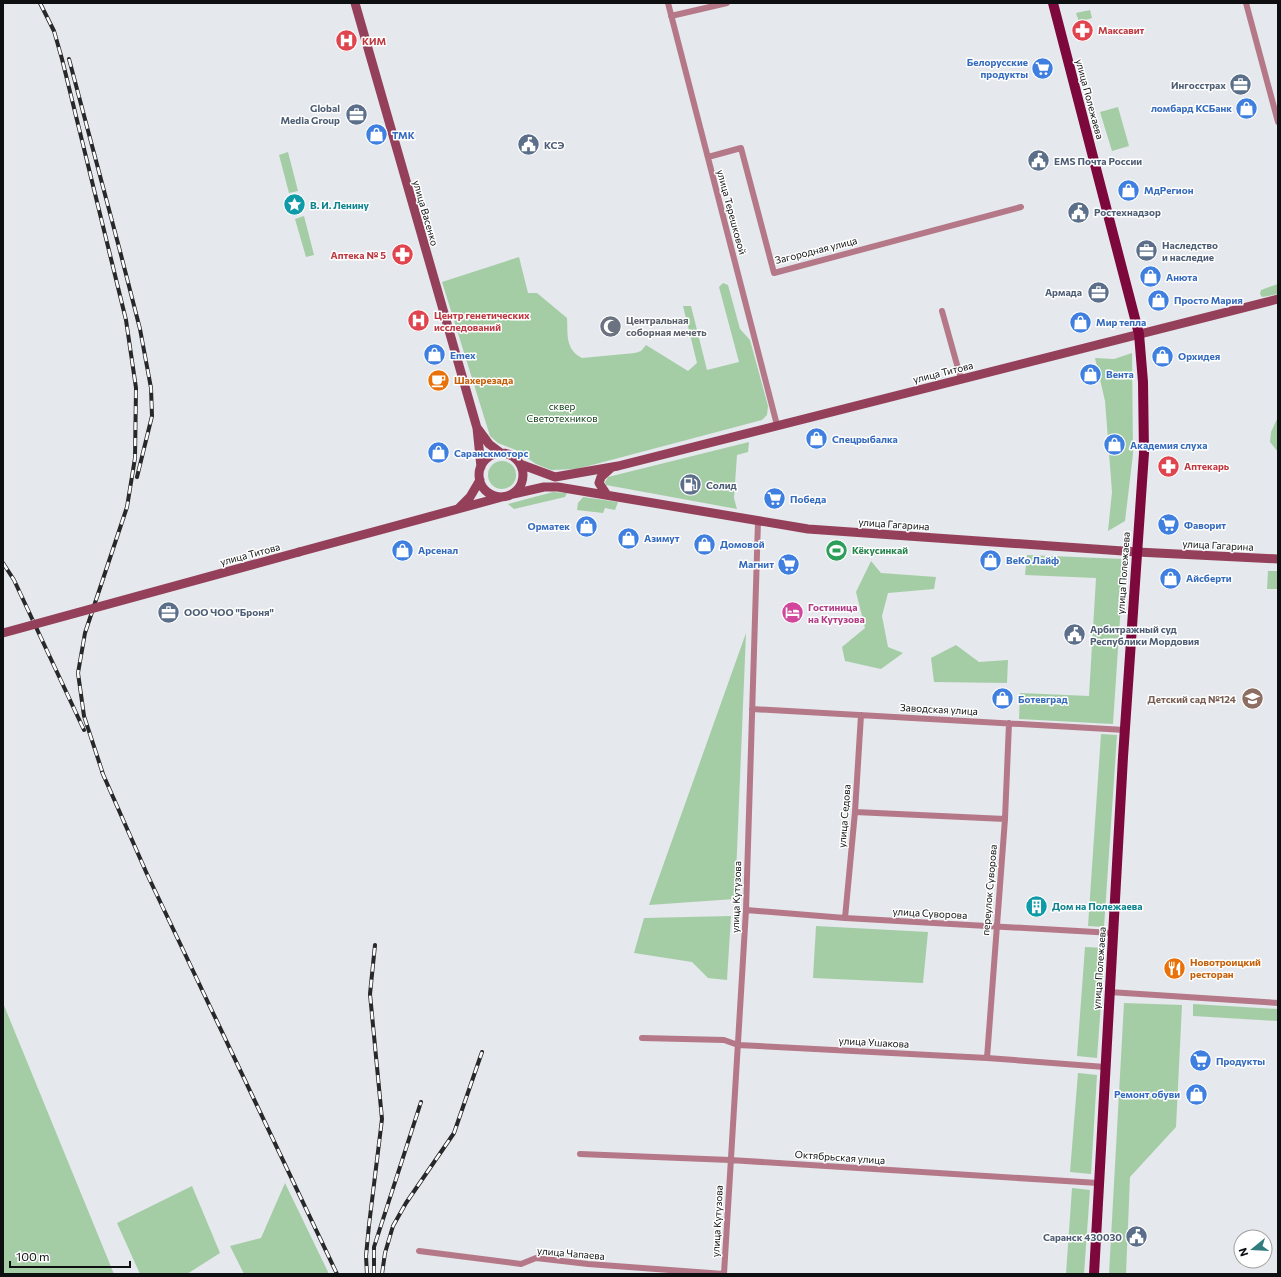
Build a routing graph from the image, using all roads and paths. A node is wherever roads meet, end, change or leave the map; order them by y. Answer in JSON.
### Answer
{"nodes":[{"id":1,"x":355,"y":3,"type":"edge"},
{"id":2,"x":668,"y":3,"type":"edge"},
{"id":3,"x":727,"y":3,"type":"edge"},
{"id":4,"x":1053,"y":3,"type":"edge"},
{"id":5,"x":1246,"y":3,"type":"edge"},
{"id":6,"x":671,"y":16,"type":"junction"},
{"id":7,"x":1278,"y":122,"type":"edge"},
{"id":8,"x":708,"y":156,"type":"junction"},
{"id":9,"x":1021,"y":207,"type":"dead end"},
{"id":10,"x":1278,"y":299,"type":"edge"},
{"id":11,"x":942,"y":311,"type":"dead end"},
{"id":12,"x":1139,"y":334,"type":"junction"},
{"id":13,"x":961,"y":379,"type":"junction"},
{"id":14,"x":777,"y":425,"type":"junction"},
{"id":15,"x":477,"y":428,"type":"junction"},
{"id":16,"x":501,"y":453,"type":"junction"},
{"id":17,"x":520,"y":464,"type":"junction"},
{"id":18,"x":480,"y":467,"type":"junction"},
{"id":19,"x":613,"y":467,"type":"junction"},
{"id":20,"x":545,"y":475,"type":"junction"},
{"id":21,"x":480,"y":480,"type":"junction"},
{"id":22,"x":575,"y":490,"type":"junction"},
{"id":23,"x":513,"y":494,"type":"junction"},
{"id":24,"x":608,"y":495,"type":"junction"},
{"id":25,"x":502,"y":497,"type":"junction"},
{"id":26,"x":457,"y":510,"type":"junction"},
{"id":27,"x":758,"y":521,"type":"junction"},
{"id":28,"x":1137,"y":552,"type":"junction"},
{"id":29,"x":1278,"y":559,"type":"edge"},
{"id":30,"x":3,"y":633,"type":"edge"},
{"id":31,"x":752,"y":709,"type":"junction"},
{"id":32,"x":862,"y":715,"type":"junction"},
{"id":33,"x":1009,"y":723,"type":"junction"},
{"id":34,"x":1125,"y":730,"type":"junction"},
{"id":35,"x":855,"y":812,"type":"junction"},
{"id":36,"x":1005,"y":819,"type":"junction"},
{"id":37,"x":746,"y":910,"type":"junction"},
{"id":38,"x":845,"y":918,"type":"junction"},
{"id":39,"x":996,"y":927,"type":"junction"},
{"id":40,"x":1114,"y":933,"type":"junction"},
{"id":41,"x":1109,"y":992,"type":"junction"},
{"id":42,"x":1278,"y":1003,"type":"edge"},
{"id":43,"x":642,"y":1038,"type":"dead end"},
{"id":44,"x":738,"y":1045,"type":"junction"},
{"id":45,"x":986,"y":1058,"type":"junction"},
{"id":46,"x":1105,"y":1067,"type":"junction"},
{"id":47,"x":580,"y":1154,"type":"dead end"},
{"id":48,"x":730,"y":1160,"type":"junction"},
{"id":49,"x":1098,"y":1183,"type":"junction"},
{"id":50,"x":419,"y":1251,"type":"dead end"},
{"id":51,"x":724,"y":1274,"type":"edge"},
{"id":52,"x":1094,"y":1274,"type":"edge"}],
"edges":[{"from":1,"to":15,"type":"main road","name":"улица Васенко"},
{"from":2,"to":6,"type":"street","name":"улица Терешковой"},
{"from":3,"to":6,"type":"street"},
{"from":4,"to":12,"type":"main road","name":"улица Полежаева"},
{"from":5,"to":7,"type":"street"},
{"from":6,"to":8,"type":"street","name":"улица Терешковой"},
{"from":8,"to":9,"type":"street","name":"Загородная улица"},
{"from":8,"to":14,"type":"street","name":"улица Терешковой"},
{"from":10,"to":12,"type":"main road","name":"улица Титова"},
{"from":11,"to":13,"type":"street"},
{"from":12,"to":13,"type":"main road","name":"улица Титова"},
{"from":12,"to":28,"type":"main road","name":"улица Полежаева"},
{"from":13,"to":14,"type":"main road","name":"улица Титова"},
{"from":14,"to":19,"type":"main road","name":"улица Титова"},
{"from":15,"to":16,"type":"main road","name":"улица Васенко"},
{"from":15,"to":18,"type":"main road","name":"улица Васенко"},
{"from":16,"to":17,"type":"main road"},
{"from":16,"to":18,"type":"main road"},
{"from":17,"to":20,"type":"main road","name":"улица Титова"},
{"from":17,"to":23,"type":"main road"},
{"from":18,"to":21,"type":"main road"},
{"from":19,"to":20,"type":"main road","name":"улица Титова"},
{"from":19,"to":24,"type":"main road"},
{"from":20,"to":22,"type":"main road"},
{"from":21,"to":25,"type":"main road"},
{"from":21,"to":26,"type":"main road"},
{"from":22,"to":23,"type":"main road","name":"улица Гагарина"},
{"from":22,"to":24,"type":"main road","name":"улица Гагарина"},
{"from":23,"to":25,"type":"main road"},
{"from":24,"to":27,"type":"main road","name":"улица Гагарина"},
{"from":25,"to":26,"type":"main road","name":"улица Титова"},
{"from":26,"to":30,"type":"main road","name":"улица Титова","bridge":true},
{"from":27,"to":28,"type":"main road","name":"улица Гагарина"},
{"from":27,"to":31,"type":"street","name":"улица Кутузова"},
{"from":28,"to":29,"type":"main road","name":"улица Гагарина"},
{"from":28,"to":34,"type":"main road","name":"улица Полежаева"},
{"from":31,"to":32,"type":"street","name":"Заводская улица"},
{"from":31,"to":37,"type":"street","name":"улица Кутузова"},
{"from":32,"to":33,"type":"street","name":"Заводская улица"},
{"from":32,"to":35,"type":"street","name":"улица Седова"},
{"from":33,"to":34,"type":"street","name":"Заводская улица"},
{"from":33,"to":36,"type":"street","name":"переулок Суворова"},
{"from":34,"to":40,"type":"main road","name":"улица Полежаева"},
{"from":35,"to":36,"type":"street"},
{"from":35,"to":38,"type":"street","name":"улица Седова"},
{"from":36,"to":39,"type":"street","name":"переулок Суворова"},
{"from":37,"to":38,"type":"street","name":"улица Суворова"},
{"from":37,"to":44,"type":"street","name":"улица Кутузова"},
{"from":38,"to":39,"type":"street","name":"улица Суворова"},
{"from":39,"to":40,"type":"street","name":"улица Суворова"},
{"from":39,"to":45,"type":"street","name":"переулок Суворова"},
{"from":40,"to":41,"type":"main road","name":"улица Полежаева"},
{"from":41,"to":42,"type":"street"},
{"from":41,"to":46,"type":"main road","name":"улица Полежаева"},
{"from":43,"to":44,"type":"street","name":"улица Ушакова"},
{"from":44,"to":45,"type":"street","name":"улица Ушакова"},
{"from":44,"to":48,"type":"street","name":"улица Кутузова"},
{"from":45,"to":46,"type":"street","name":"улица Ушакова"},
{"from":46,"to":49,"type":"main road","name":"улица Полежаева"},
{"from":47,"to":48,"type":"street","name":"Октябрьская улица"},
{"from":48,"to":49,"type":"street","name":"Октябрьская улица"},
{"from":48,"to":51,"type":"street","name":"улица Кутузова"},
{"from":49,"to":52,"type":"main road","name":"улица Полежаева"},
{"from":50,"to":51,"type":"street","name":"улица Чапаева"}]}
